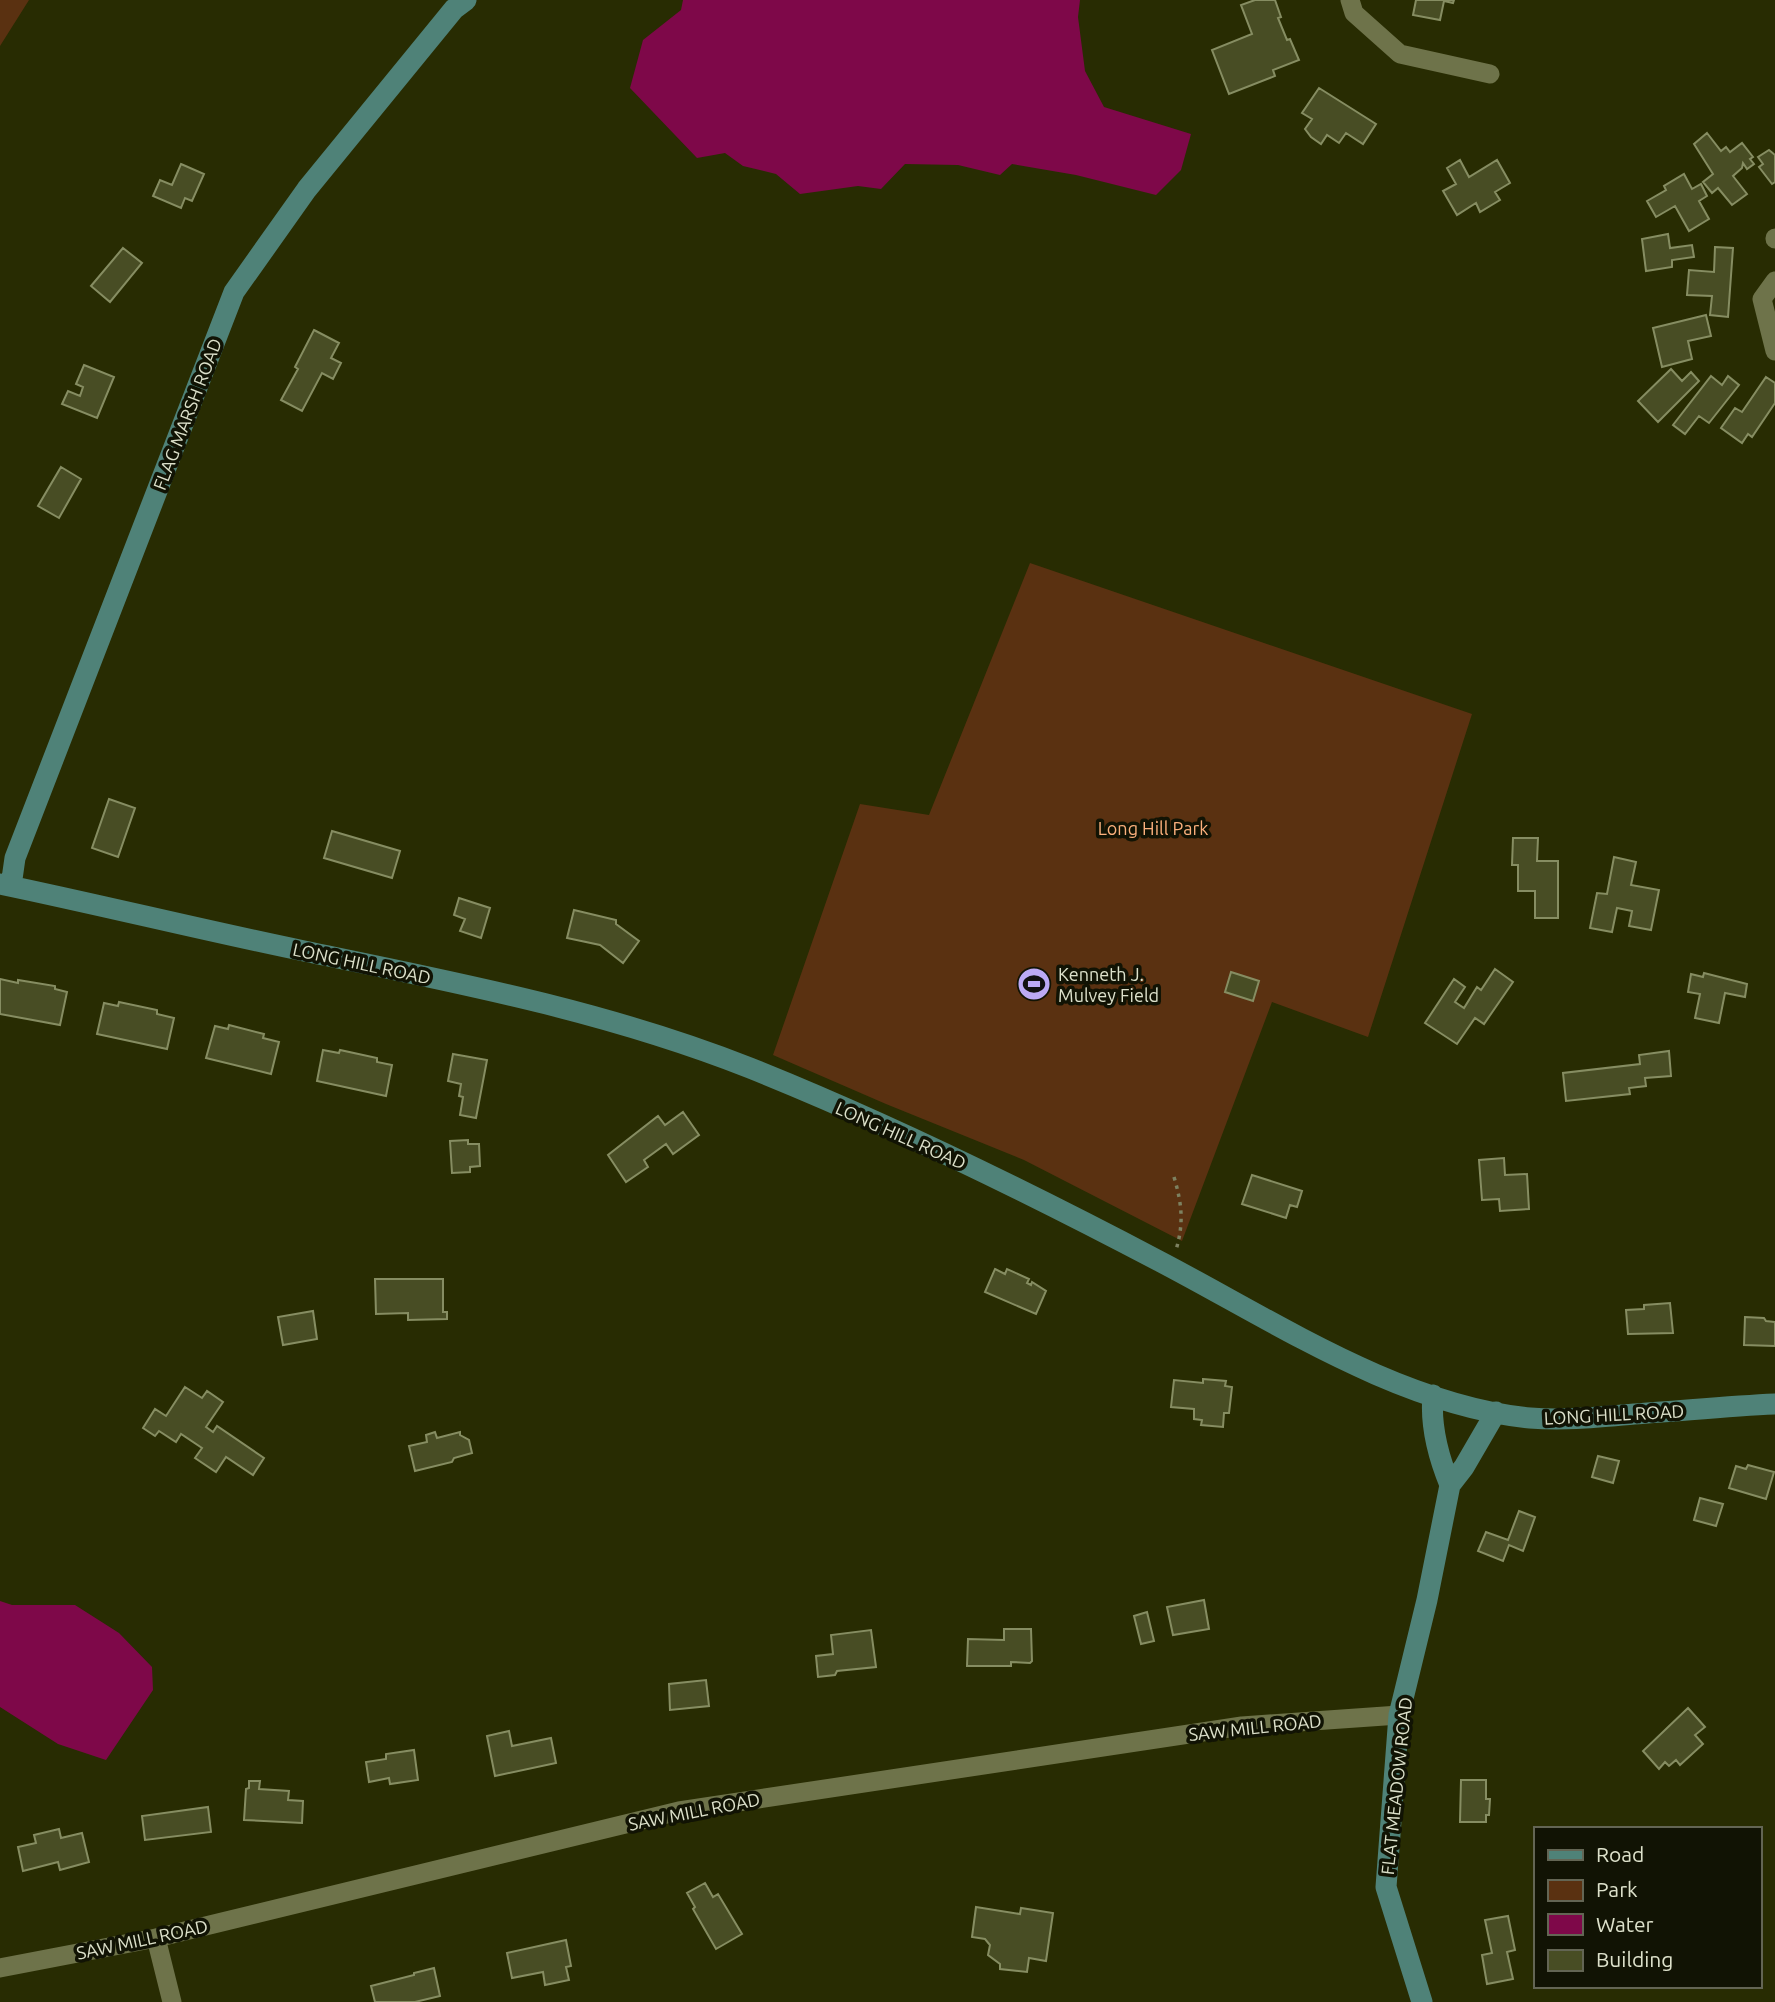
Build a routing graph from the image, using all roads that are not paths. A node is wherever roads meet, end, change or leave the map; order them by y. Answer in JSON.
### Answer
{"nodes":[{"id":1,"x":466,"y":0,"type":"edge"},
{"id":2,"x":1350,"y":0,"type":"edge"},
{"id":3,"x":1490,"y":74,"type":"dead end"},
{"id":4,"x":1775,"y":281,"type":"edge"},
{"id":5,"x":1775,"y":351,"type":"edge"},
{"id":6,"x":6,"y":885,"type":"edge"},
{"id":7,"x":1433,"y":1395,"type":"junction"},
{"id":8,"x":1775,"y":1404,"type":"edge"},
{"id":9,"x":1496,"y":1412,"type":"junction"},
{"id":10,"x":1450,"y":1485,"type":"junction"},
{"id":11,"x":1399,"y":1715,"type":"junction"},
{"id":12,"x":156,"y":1938,"type":"junction"},
{"id":13,"x":0,"y":1968,"type":"edge"},
{"id":14,"x":172,"y":2002,"type":"edge"},
{"id":15,"x":1422,"y":2002,"type":"edge"}],
"edges":[{"from":1,"to":6,"type":"street","name":"FLAG MARSH ROAD"},
{"from":2,"to":3,"type":"street"},
{"from":4,"to":5,"type":"street"},
{"from":6,"to":7,"type":"street","name":"LONG HILL ROAD"},
{"from":7,"to":9,"type":"street","name":"LONG HILL ROAD"},
{"from":7,"to":10,"type":"street","name":"FLAT MEADOW ROAD"},
{"from":8,"to":9,"type":"street","name":"LONG HILL ROAD"},
{"from":9,"to":10,"type":"street","name":"FLAT MEADOW ROAD"},
{"from":10,"to":11,"type":"street","name":"FLAT MEADOW ROAD"},
{"from":11,"to":12,"type":"street","name":"SAW MILL ROAD"},
{"from":11,"to":15,"type":"street","name":"FLAT MEADOW ROAD"},
{"from":12,"to":13,"type":"street","name":"SAW MILL ROAD"},
{"from":12,"to":14,"type":"street"}]}
